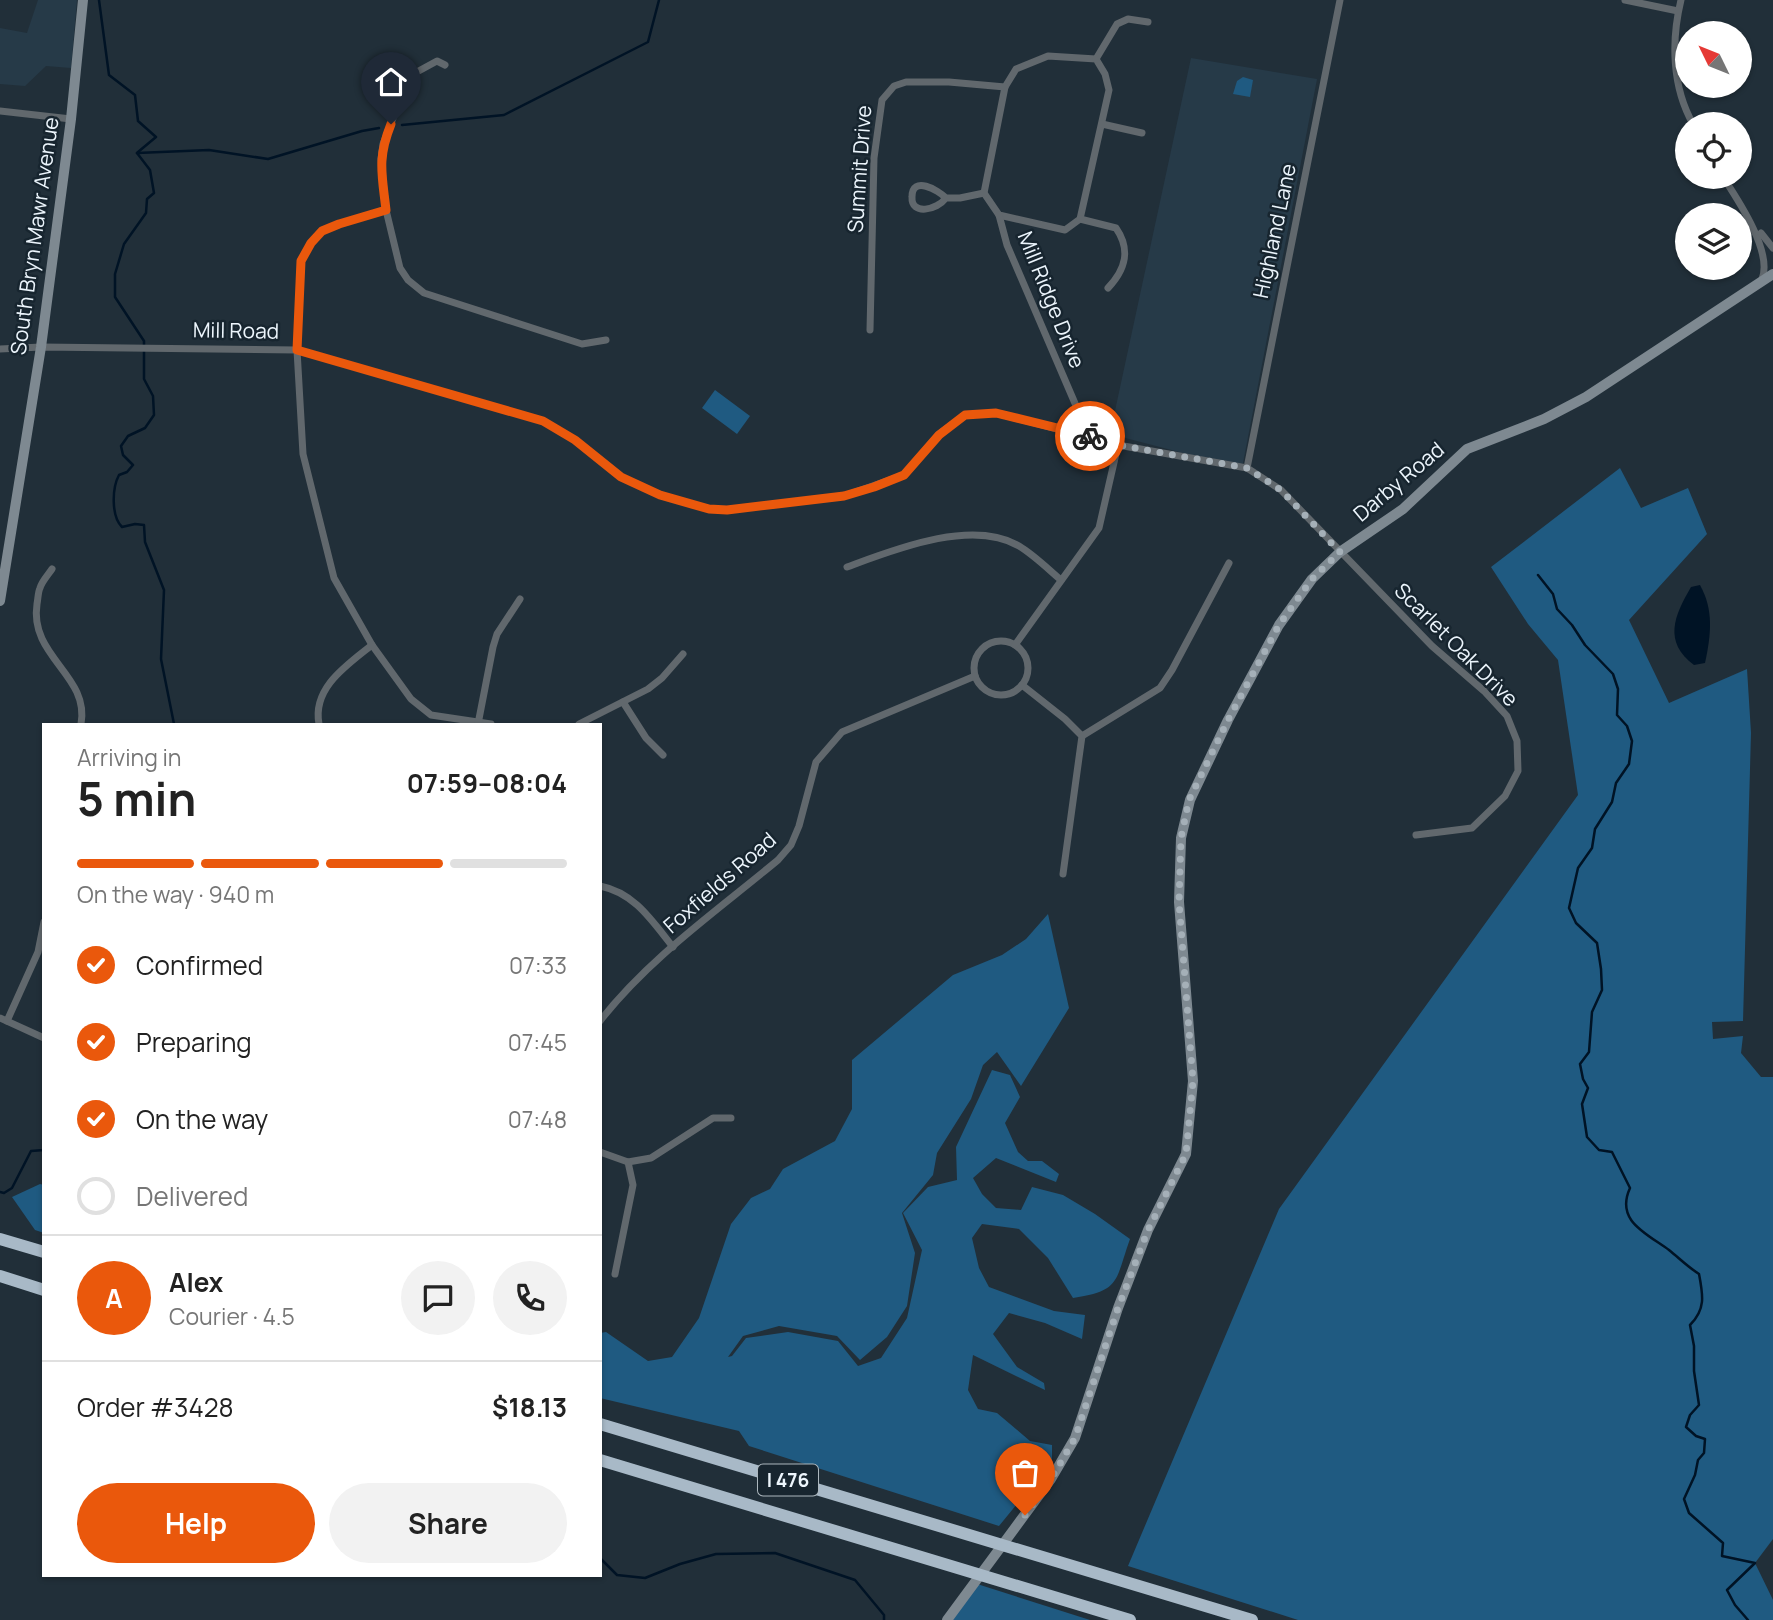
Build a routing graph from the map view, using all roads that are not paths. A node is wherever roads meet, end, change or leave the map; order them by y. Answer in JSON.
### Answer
{"nodes":[{"id":1,"x":83,"y":0,"type":"edge"},
{"id":2,"x":1340,"y":0,"type":"edge"},
{"id":3,"x":1625,"y":0,"type":"edge"},
{"id":4,"x":1681,"y":0,"type":"edge"},
{"id":5,"x":1678,"y":11,"type":"junction"},
{"id":6,"x":1148,"y":22,"type":"dead end"},
{"id":7,"x":1096,"y":59,"type":"junction"},
{"id":8,"x":445,"y":65,"type":"dead end"},
{"id":9,"x":1005,"y":87,"type":"junction"},
{"id":10,"x":0,"y":111,"type":"edge"},
{"id":11,"x":1688,"y":112,"type":"edge"},
{"id":12,"x":71,"y":119,"type":"junction"},
{"id":13,"x":1102,"y":124,"type":"junction"},
{"id":14,"x":1142,"y":133,"type":"dead end"},
{"id":15,"x":984,"y":193,"type":"junction"},
{"id":16,"x":946,"y":198,"type":"junction"},
{"id":17,"x":386,"y":210,"type":"junction"},
{"id":18,"x":999,"y":215,"type":"junction"},
{"id":19,"x":1080,"y":219,"type":"junction"},
{"id":20,"x":1752,"y":223,"type":"edge"},
{"id":21,"x":1752,"y":224,"type":"edge"},
{"id":22,"x":1773,"y":248,"type":"edge"},
{"id":23,"x":1773,"y":274,"type":"edge"},
{"id":24,"x":1760,"y":283,"type":"junction"},
{"id":25,"x":1108,"y":288,"type":"dead end"},
{"id":26,"x":870,"y":330,"type":"dead end"},
{"id":27,"x":606,"y":340,"type":"dead end"},
{"id":28,"x":41,"y":347,"type":"junction"},
{"id":29,"x":0,"y":349,"type":"edge"},
{"id":30,"x":297,"y":350,"type":"junction"},
{"id":31,"x":1089,"y":436,"type":"junction"},
{"id":32,"x":1118,"y":445,"type":"junction"},
{"id":33,"x":1247,"y":468,"type":"junction"},
{"id":34,"x":1340,"y":552,"type":"junction"},
{"id":35,"x":1229,"y":563,"type":"dead end"},
{"id":36,"x":847,"y":567,"type":"dead end"},
{"id":37,"x":52,"y":569,"type":"dead end"},
{"id":38,"x":1061,"y":580,"type":"junction"},
{"id":39,"x":520,"y":599,"type":"dead end"},
{"id":40,"x":0,"y":601,"type":"edge"},
{"id":41,"x":372,"y":645,"type":"junction"},
{"id":42,"x":1015,"y":645,"type":"junction"},
{"id":43,"x":684,"y":654,"type":"dead end"},
{"id":44,"x":975,"y":676,"type":"junction"},
{"id":45,"x":1022,"y":685,"type":"junction"},
{"id":46,"x":623,"y":702,"type":"junction"},
{"id":47,"x":81,"y":723,"type":"edge"},
{"id":48,"x":319,"y":723,"type":"edge"},
{"id":49,"x":478,"y":723,"type":"edge"},
{"id":50,"x":581,"y":723,"type":"edge"},
{"id":51,"x":1082,"y":736,"type":"junction"},
{"id":52,"x":663,"y":755,"type":"dead end"},
{"id":53,"x":1416,"y":835,"type":"dead end"},
{"id":54,"x":1063,"y":874,"type":"dead end"},
{"id":55,"x":602,"y":887,"type":"edge"},
{"id":56,"x":42,"y":932,"type":"edge"},
{"id":57,"x":673,"y":947,"type":"junction"},
{"id":58,"x":602,"y":1018,"type":"edge"},
{"id":59,"x":4,"y":1020,"type":"edge"},
{"id":60,"x":42,"y":1037,"type":"edge"},
{"id":61,"x":731,"y":1118,"type":"dead end"},
{"id":62,"x":602,"y":1153,"type":"edge"},
{"id":63,"x":628,"y":1162,"type":"junction"},
{"id":64,"x":0,"y":1239,"type":"edge"},
{"id":65,"x":42,"y":1251,"type":"edge"},
{"id":66,"x":615,"y":1273,"type":"dead end"},
{"id":67,"x":0,"y":1276,"type":"edge"},
{"id":68,"x":42,"y":1289,"type":"edge"},
{"id":69,"x":602,"y":1424,"type":"edge"},
{"id":70,"x":602,"y":1461,"type":"edge"},
{"id":71,"x":947,"y":1620,"type":"edge"},
{"id":72,"x":1130,"y":1620,"type":"edge"},
{"id":73,"x":1252,"y":1620,"type":"edge"}],
"edges":[{"from":1,"to":12,"type":"main road","name":"South Bryn Mawr Avenue"},
{"from":2,"to":33,"type":"street","name":"Highland Lane"},
{"from":3,"to":5,"type":"street"},
{"from":4,"to":5,"type":"street"},
{"from":5,"to":11,"type":"street"},
{"from":6,"to":7,"type":"street"},
{"from":7,"to":9,"type":"street"},
{"from":7,"to":13,"type":"street"},
{"from":8,"to":17,"type":"street"},
{"from":9,"to":15,"type":"street"},
{"from":9,"to":26,"type":"street","name":"Summit Drive"},
{"from":10,"to":12,"type":"street"},
{"from":12,"to":28,"type":"main road","name":"South Bryn Mawr Avenue"},
{"from":13,"to":14,"type":"street"},
{"from":13,"to":19,"type":"street"},
{"from":15,"to":16,"type":"street"},
{"from":15,"to":18,"type":"street","name":"Mill Ridge Drive"},
{"from":16,"to":16,"type":"street"},
{"from":17,"to":27,"type":"street"},
{"from":17,"to":30,"type":"street"},
{"from":18,"to":19,"type":"street"},
{"from":18,"to":31,"type":"street","name":"Mill Ridge Drive"},
{"from":19,"to":25,"type":"street"},
{"from":20,"to":22,"type":"street"},
{"from":21,"to":24,"type":"street"},
{"from":23,"to":24,"type":"main road","name":"Darby Road"},
{"from":24,"to":34,"type":"main road","name":"Darby Road"},
{"from":28,"to":29,"type":"street","name":"Mill Road"},
{"from":28,"to":30,"type":"street","name":"Mill Road"},
{"from":28,"to":40,"type":"main road","name":"South Bryn Mawr Avenue"},
{"from":30,"to":31,"type":"street","name":"Mill Road"},
{"from":30,"to":41,"type":"street"},
{"from":31,"to":32,"type":"street"},
{"from":32,"to":33,"type":"street"},
{"from":32,"to":38,"type":"street"},
{"from":33,"to":34,"type":"street","name":"Scarlet Oak Drive"},
{"from":34,"to":53,"type":"street","name":"Scarlet Oak Drive"},
{"from":34,"to":71,"type":"main road","name":"Darby Road"},
{"from":35,"to":51,"type":"street"},
{"from":36,"to":38,"type":"street"},
{"from":37,"to":47,"type":"street"},
{"from":38,"to":42,"type":"street"},
{"from":39,"to":49,"type":"street"},
{"from":41,"to":48,"type":"street"},
{"from":41,"to":49,"type":"street"},
{"from":42,"to":44,"type":"street"},
{"from":42,"to":45,"type":"street"},
{"from":43,"to":46,"type":"street"},
{"from":44,"to":45,"type":"street"},
{"from":44,"to":57,"type":"street","name":"Foxfields Road"},
{"from":45,"to":51,"type":"street"},
{"from":46,"to":50,"type":"street"},
{"from":46,"to":52,"type":"street"},
{"from":51,"to":54,"type":"street"},
{"from":55,"to":57,"type":"street"},
{"from":56,"to":59,"type":"street"},
{"from":57,"to":58,"type":"street","name":"Foxfields Road"},
{"from":59,"to":60,"type":"street"},
{"from":61,"to":63,"type":"street"},
{"from":62,"to":63,"type":"street"},
{"from":63,"to":66,"type":"street"},
{"from":64,"to":65,"type":"highway"},
{"from":67,"to":68,"type":"highway"},
{"from":69,"to":73,"type":"highway","number":"I 476"},
{"from":70,"to":72,"type":"highway","number":"I 476"}]}
